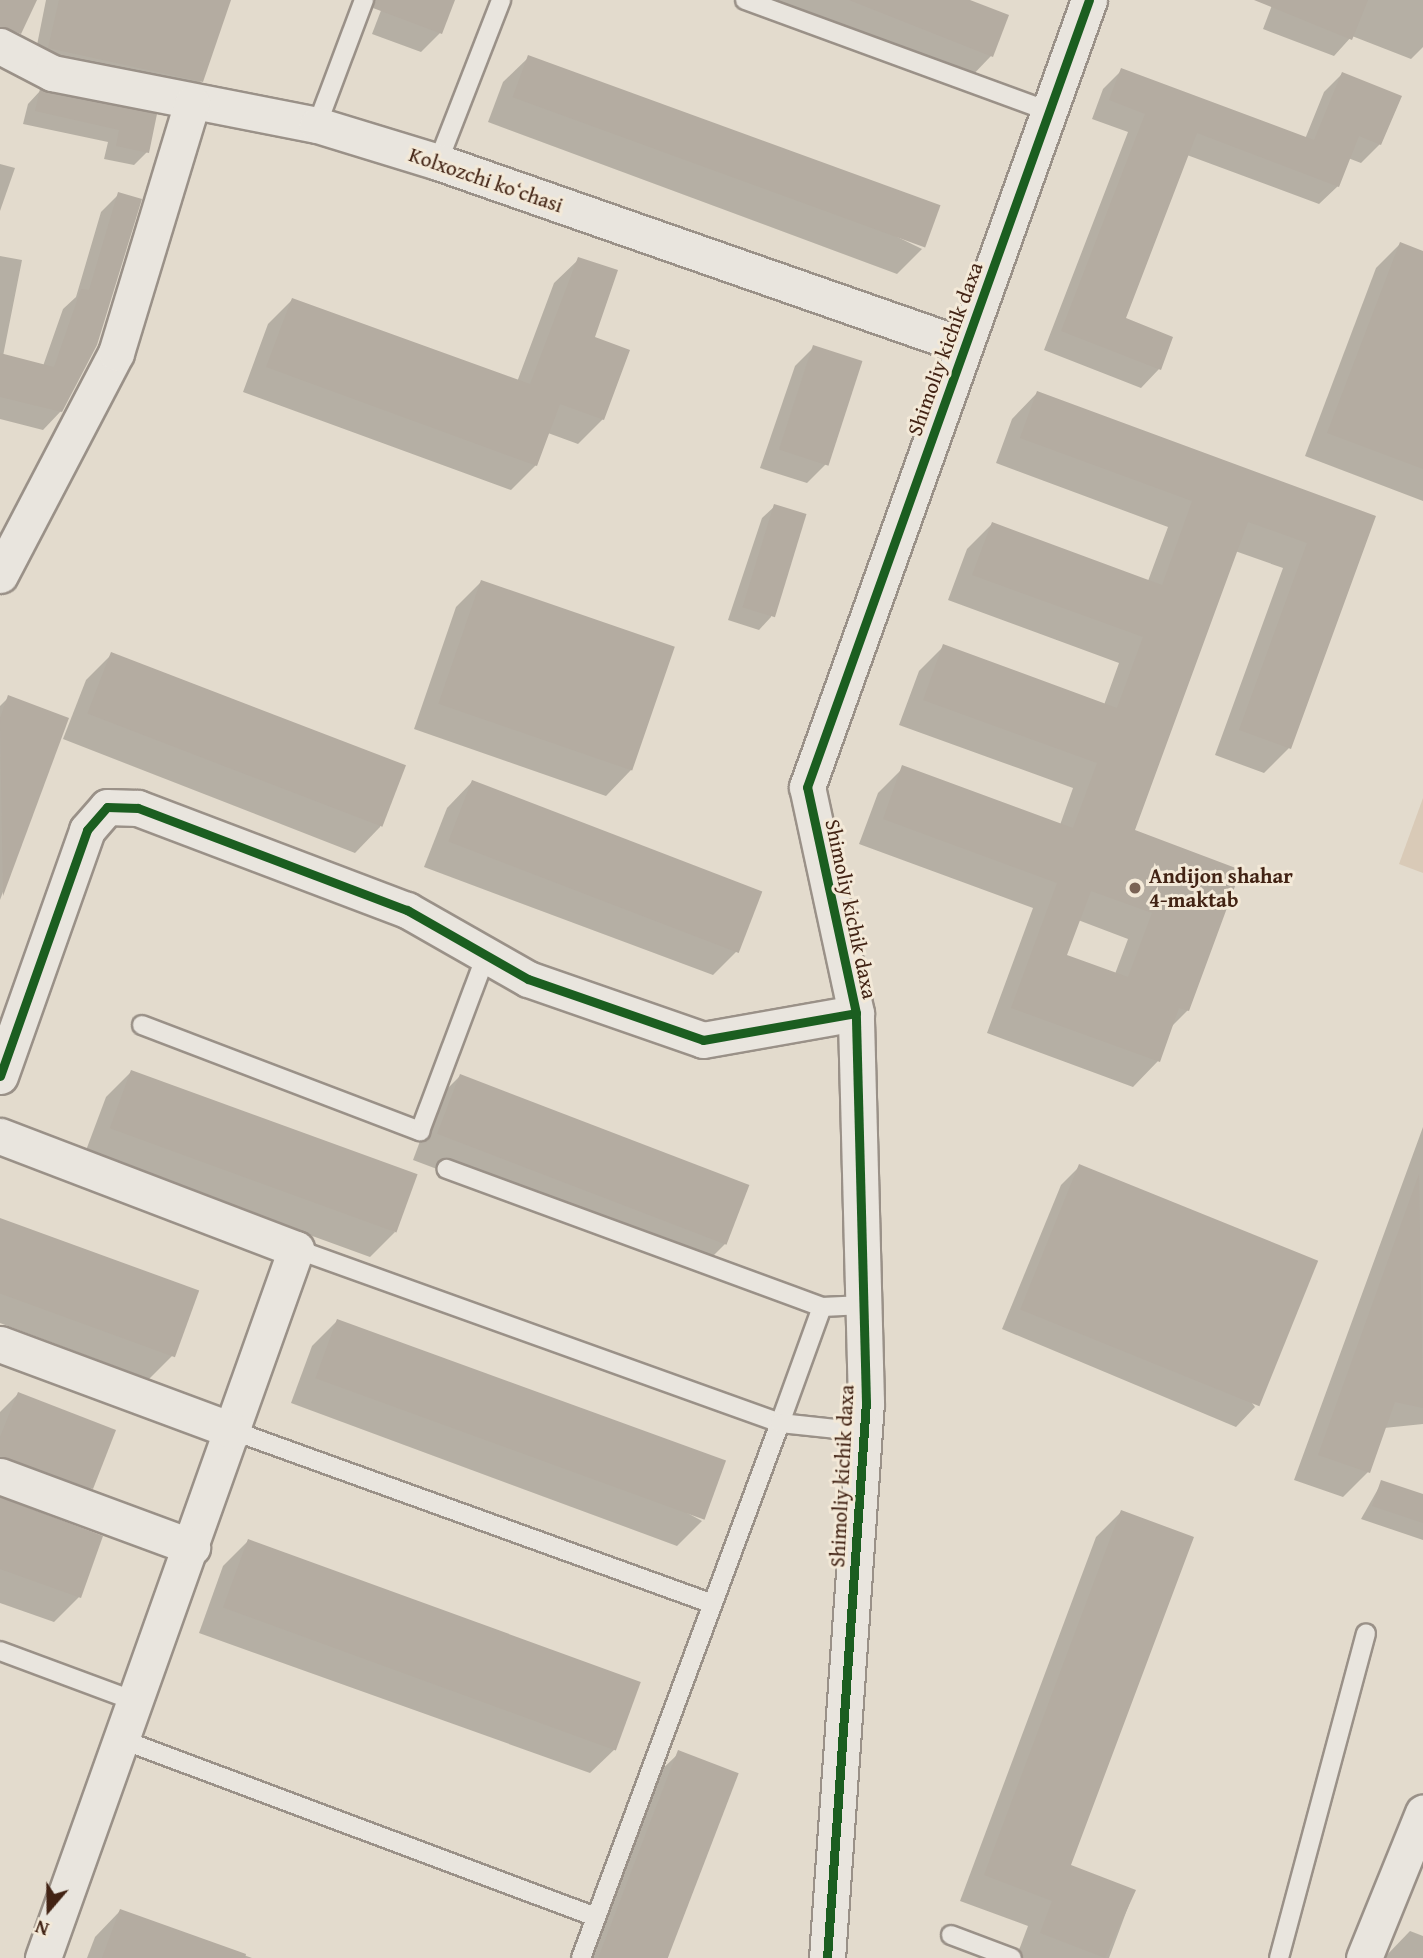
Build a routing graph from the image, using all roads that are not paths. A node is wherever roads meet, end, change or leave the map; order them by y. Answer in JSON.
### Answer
{"nodes":[{"id":1,"x":364,"y":0,"type":"edge"},
{"id":2,"x":500,"y":0,"type":"edge"},
{"id":3,"x":745,"y":0,"type":"edge"},
{"id":4,"x":1085,"y":1,"type":"edge"},
{"id":5,"x":0,"y":46,"type":"edge"},
{"id":6,"x":192,"y":103,"type":"junction"},
{"id":7,"x":1049,"y":111,"type":"junction"},
{"id":8,"x":317,"y":125,"type":"junction"},
{"id":9,"x":438,"y":162,"type":"junction"},
{"id":10,"x":965,"y":346,"type":"junction"},
{"id":11,"x":0,"y":575,"type":"edge"},
{"id":12,"x":486,"y":955,"type":"junction"},
{"id":13,"x":856,"y":1013,"type":"junction"},
{"id":14,"x":142,"y":1025,"type":"dead end"},
{"id":15,"x":0,"y":1076,"type":"edge"},
{"id":16,"x":0,"y":1136,"type":"edge"},
{"id":17,"x":447,"y":1169,"type":"dead end"},
{"id":18,"x":296,"y":1249,"type":"junction"},
{"id":19,"x":864,"y":1304,"type":"junction"},
{"id":20,"x":822,"y":1307,"type":"junction"},
{"id":21,"x":0,"y":1344,"type":"edge"},
{"id":22,"x":780,"y":1423,"type":"junction"},
{"id":23,"x":234,"y":1431,"type":"junction"},
{"id":24,"x":864,"y":1432,"type":"junction"},
{"id":25,"x":0,"y":1476,"type":"edge"},
{"id":26,"x":192,"y":1547,"type":"junction"},
{"id":27,"x":713,"y":1604,"type":"junction"},
{"id":28,"x":1366,"y":1633,"type":"dead end"},
{"id":29,"x":0,"y":1651,"type":"edge"},
{"id":30,"x":137,"y":1702,"type":"junction"},
{"id":31,"x":123,"y":1740,"type":"junction"},
{"id":32,"x":1423,"y":1813,"type":"edge"},
{"id":33,"x":596,"y":1917,"type":"junction"},
{"id":34,"x":951,"y":1935,"type":"dead end"},
{"id":35,"x":43,"y":1958,"type":"edge"},
{"id":36,"x":581,"y":1958,"type":"edge"},
{"id":37,"x":827,"y":1958,"type":"edge"},
{"id":38,"x":1012,"y":1958,"type":"edge"},
{"id":39,"x":1279,"y":1958,"type":"edge"},
{"id":40,"x":1364,"y":1958,"type":"edge"}],
"edges":[{"from":1,"to":8,"type":"lane"},
{"from":2,"to":9,"type":"lane"},
{"from":3,"to":7,"type":"lane"},
{"from":4,"to":7,"type":"street","name":"Shimoliy kichik daxa"},
{"from":5,"to":6,"type":"street","name":"Kolxozchi koʻchasi"},
{"from":6,"to":8,"type":"street","name":"Kolxozchi koʻchasi"},
{"from":6,"to":11,"type":"street"},
{"from":7,"to":10,"type":"street","name":"Shimoliy kichik daxa"},
{"from":8,"to":9,"type":"street","name":"Kolxozchi koʻchasi"},
{"from":9,"to":10,"type":"street","name":"Kolxozchi koʻchasi"},
{"from":10,"to":13,"type":"street","name":"Shimoliy kichik daxa"},
{"from":12,"to":13,"type":"street"},
{"from":12,"to":14,"type":"lane"},
{"from":12,"to":15,"type":"street"},
{"from":13,"to":19,"type":"street","name":"Shimoliy kichik daxa"},
{"from":16,"to":18,"type":"street"},
{"from":17,"to":20,"type":"lane"},
{"from":18,"to":22,"type":"lane"},
{"from":18,"to":23,"type":"street"},
{"from":19,"to":20,"type":"lane"},
{"from":19,"to":24,"type":"street","name":"Shimoliy kichik daxa"},
{"from":20,"to":22,"type":"lane"},
{"from":21,"to":23,"type":"street"},
{"from":22,"to":24,"type":"lane"},
{"from":22,"to":27,"type":"lane"},
{"from":23,"to":26,"type":"street"},
{"from":23,"to":27,"type":"lane"},
{"from":24,"to":37,"type":"street","name":"Shimoliy kichik daxa"},
{"from":25,"to":26,"type":"street"},
{"from":26,"to":30,"type":"street"},
{"from":27,"to":33,"type":"lane"},
{"from":28,"to":39,"type":"lane"},
{"from":29,"to":30,"type":"lane"},
{"from":30,"to":31,"type":"street"},
{"from":31,"to":33,"type":"lane"},
{"from":31,"to":35,"type":"street"},
{"from":32,"to":40,"type":"street"},
{"from":33,"to":36,"type":"lane"},
{"from":34,"to":38,"type":"lane"}]}
